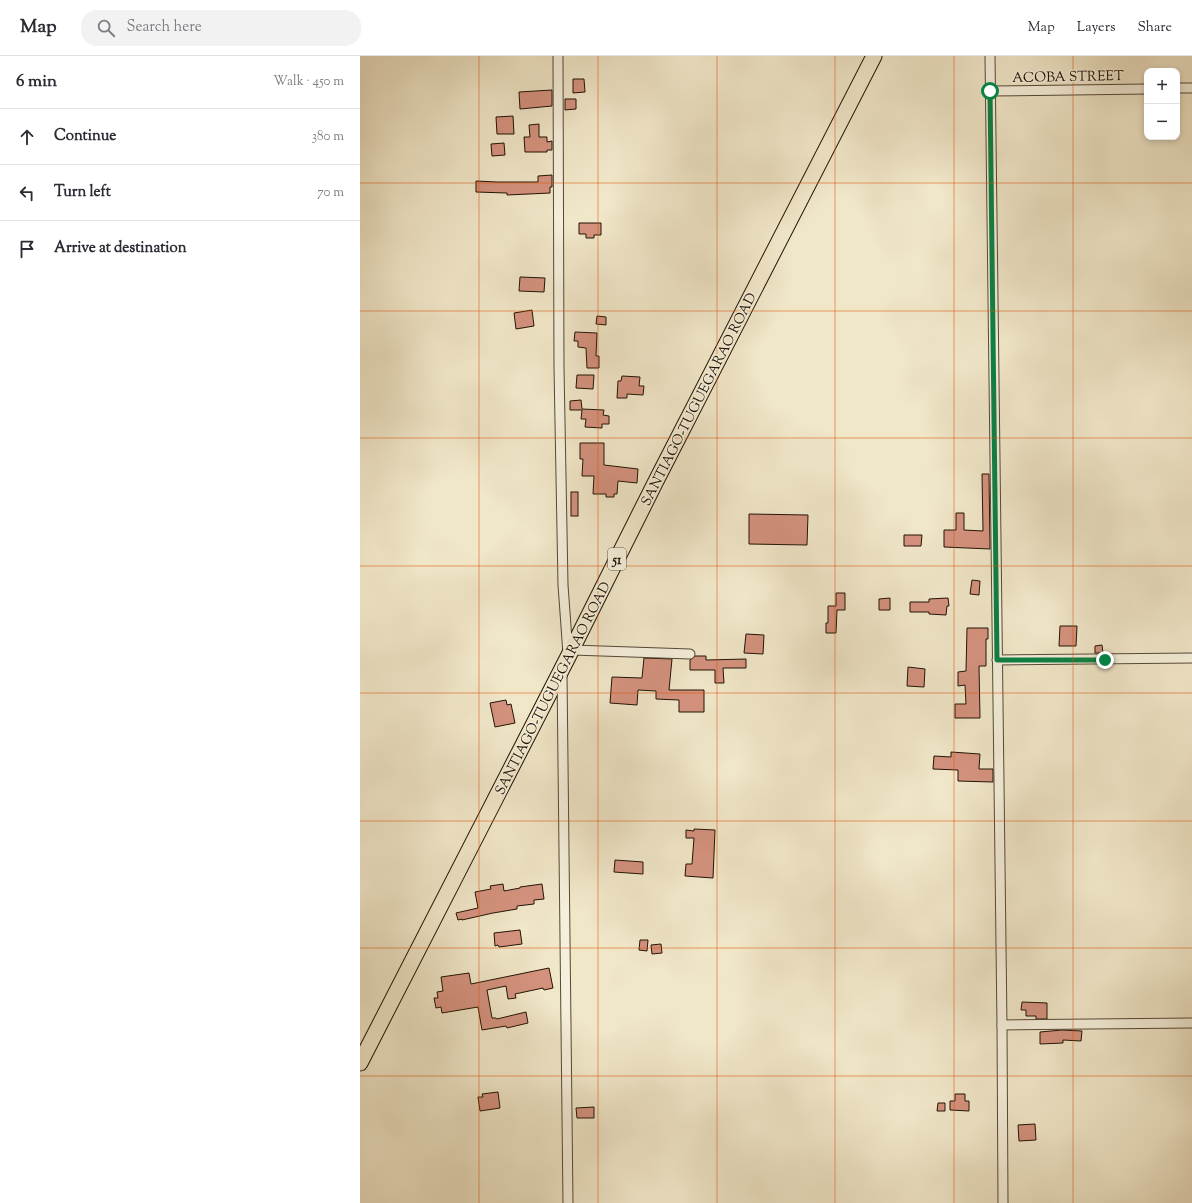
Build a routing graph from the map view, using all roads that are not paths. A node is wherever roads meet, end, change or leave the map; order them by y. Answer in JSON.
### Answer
{"nodes":[{"id":1,"x":558,"y":56,"type":"edge"},
{"id":2,"x":874,"y":56,"type":"edge"},
{"id":3,"x":990,"y":56,"type":"edge"},
{"id":4,"x":1144,"y":88,"type":"edge"},
{"id":5,"x":1180,"y":88,"type":"edge"},
{"id":6,"x":1192,"y":88,"type":"edge"},
{"id":7,"x":990,"y":91,"type":"junction"},
{"id":8,"x":690,"y":654,"type":"dead end"},
{"id":9,"x":1192,"y":658,"type":"edge"},
{"id":10,"x":567,"y":659,"type":"junction"},
{"id":11,"x":997,"y":660,"type":"junction"},
{"id":12,"x":1192,"y":1023,"type":"edge"},
{"id":13,"x":1002,"y":1025,"type":"junction"},
{"id":14,"x":360,"y":1063,"type":"edge"},
{"id":15,"x":568,"y":1203,"type":"edge"},
{"id":16,"x":1003,"y":1203,"type":"edge"}],
"edges":[{"from":1,"to":10,"type":"street"},
{"from":2,"to":10,"type":"highway","name":"SANTIAGO-TUGUEGARAO ROAD","number":"51"},
{"from":3,"to":7,"type":"street"},
{"from":4,"to":7,"type":"street","name":"ACOBA STREET"},
{"from":5,"to":6,"type":"street"},
{"from":7,"to":11,"type":"street"},
{"from":8,"to":10,"type":"street"},
{"from":9,"to":11,"type":"street"},
{"from":10,"to":14,"type":"highway","name":"SANTIAGO-TUGUEGARAO ROAD","number":"51"},
{"from":10,"to":15,"type":"street"},
{"from":11,"to":13,"type":"street"},
{"from":12,"to":13,"type":"street"},
{"from":13,"to":16,"type":"street"}]}
